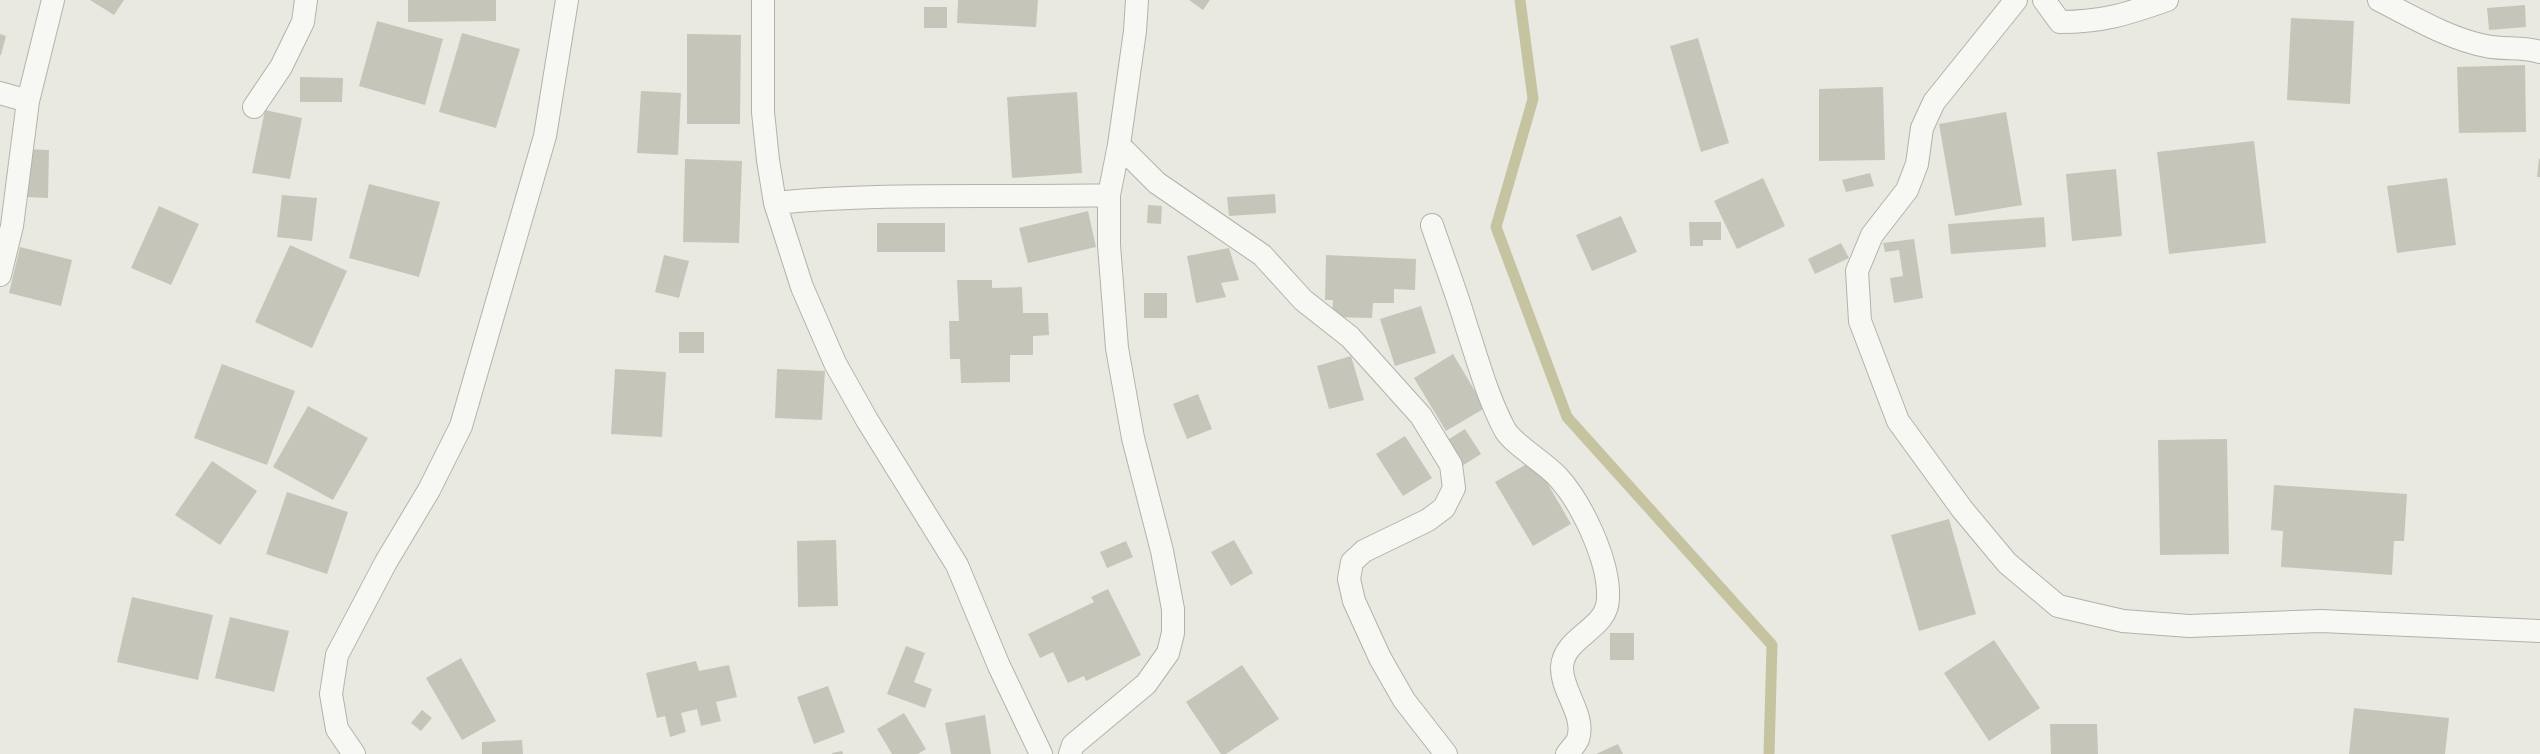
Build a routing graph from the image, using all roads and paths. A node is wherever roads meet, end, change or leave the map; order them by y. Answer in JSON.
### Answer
{"nodes":[{"id":1,"x":53,"y":0,"type":"edge"},
{"id":2,"x":306,"y":0,"type":"edge"},
{"id":3,"x":567,"y":0,"type":"edge"},
{"id":4,"x":763,"y":0,"type":"edge"},
{"id":5,"x":1137,"y":0,"type":"edge"},
{"id":6,"x":2016,"y":0,"type":"edge"},
{"id":7,"x":2044,"y":0,"type":"edge"},
{"id":8,"x":2167,"y":0,"type":"edge"},
{"id":9,"x":2379,"y":0,"type":"edge"},
{"id":10,"x":2540,"y":52,"type":"edge"},
{"id":11,"x":0,"y":93,"type":"edge"},
{"id":12,"x":28,"y":101,"type":"junction"},
{"id":13,"x":254,"y":107,"type":"dead end"},
{"id":14,"x":1119,"y":145,"type":"junction"},
{"id":15,"x":1109,"y":195,"type":"junction"},
{"id":16,"x":775,"y":203,"type":"junction"},
{"id":17,"x":1432,"y":225,"type":"dead end"},
{"id":18,"x":0,"y":275,"type":"edge"},
{"id":19,"x":2540,"y":631,"type":"edge"},
{"id":20,"x":337,"y":729,"type":"junction"},
{"id":21,"x":333,"y":754,"type":"edge"},
{"id":22,"x":354,"y":754,"type":"edge"},
{"id":23,"x":1040,"y":754,"type":"edge"},
{"id":24,"x":1070,"y":754,"type":"edge"},
{"id":25,"x":1446,"y":754,"type":"edge"},
{"id":26,"x":1567,"y":754,"type":"edge"}],
"edges":[{"from":1,"to":12,"type":"street"},
{"from":2,"to":13,"type":"street"},
{"from":3,"to":20,"type":"street"},
{"from":4,"to":16,"type":"street"},
{"from":5,"to":14,"type":"street"},
{"from":6,"to":19,"type":"street"},
{"from":7,"to":8,"type":"street"},
{"from":9,"to":10,"type":"street"},
{"from":11,"to":12,"type":"street"},
{"from":12,"to":18,"type":"street"},
{"from":14,"to":15,"type":"street"},
{"from":14,"to":25,"type":"street"},
{"from":15,"to":16,"type":"street"},
{"from":15,"to":24,"type":"street"},
{"from":16,"to":23,"type":"street"},
{"from":17,"to":26,"type":"street"},
{"from":20,"to":21,"type":"street"},
{"from":20,"to":22,"type":"street"}]}
